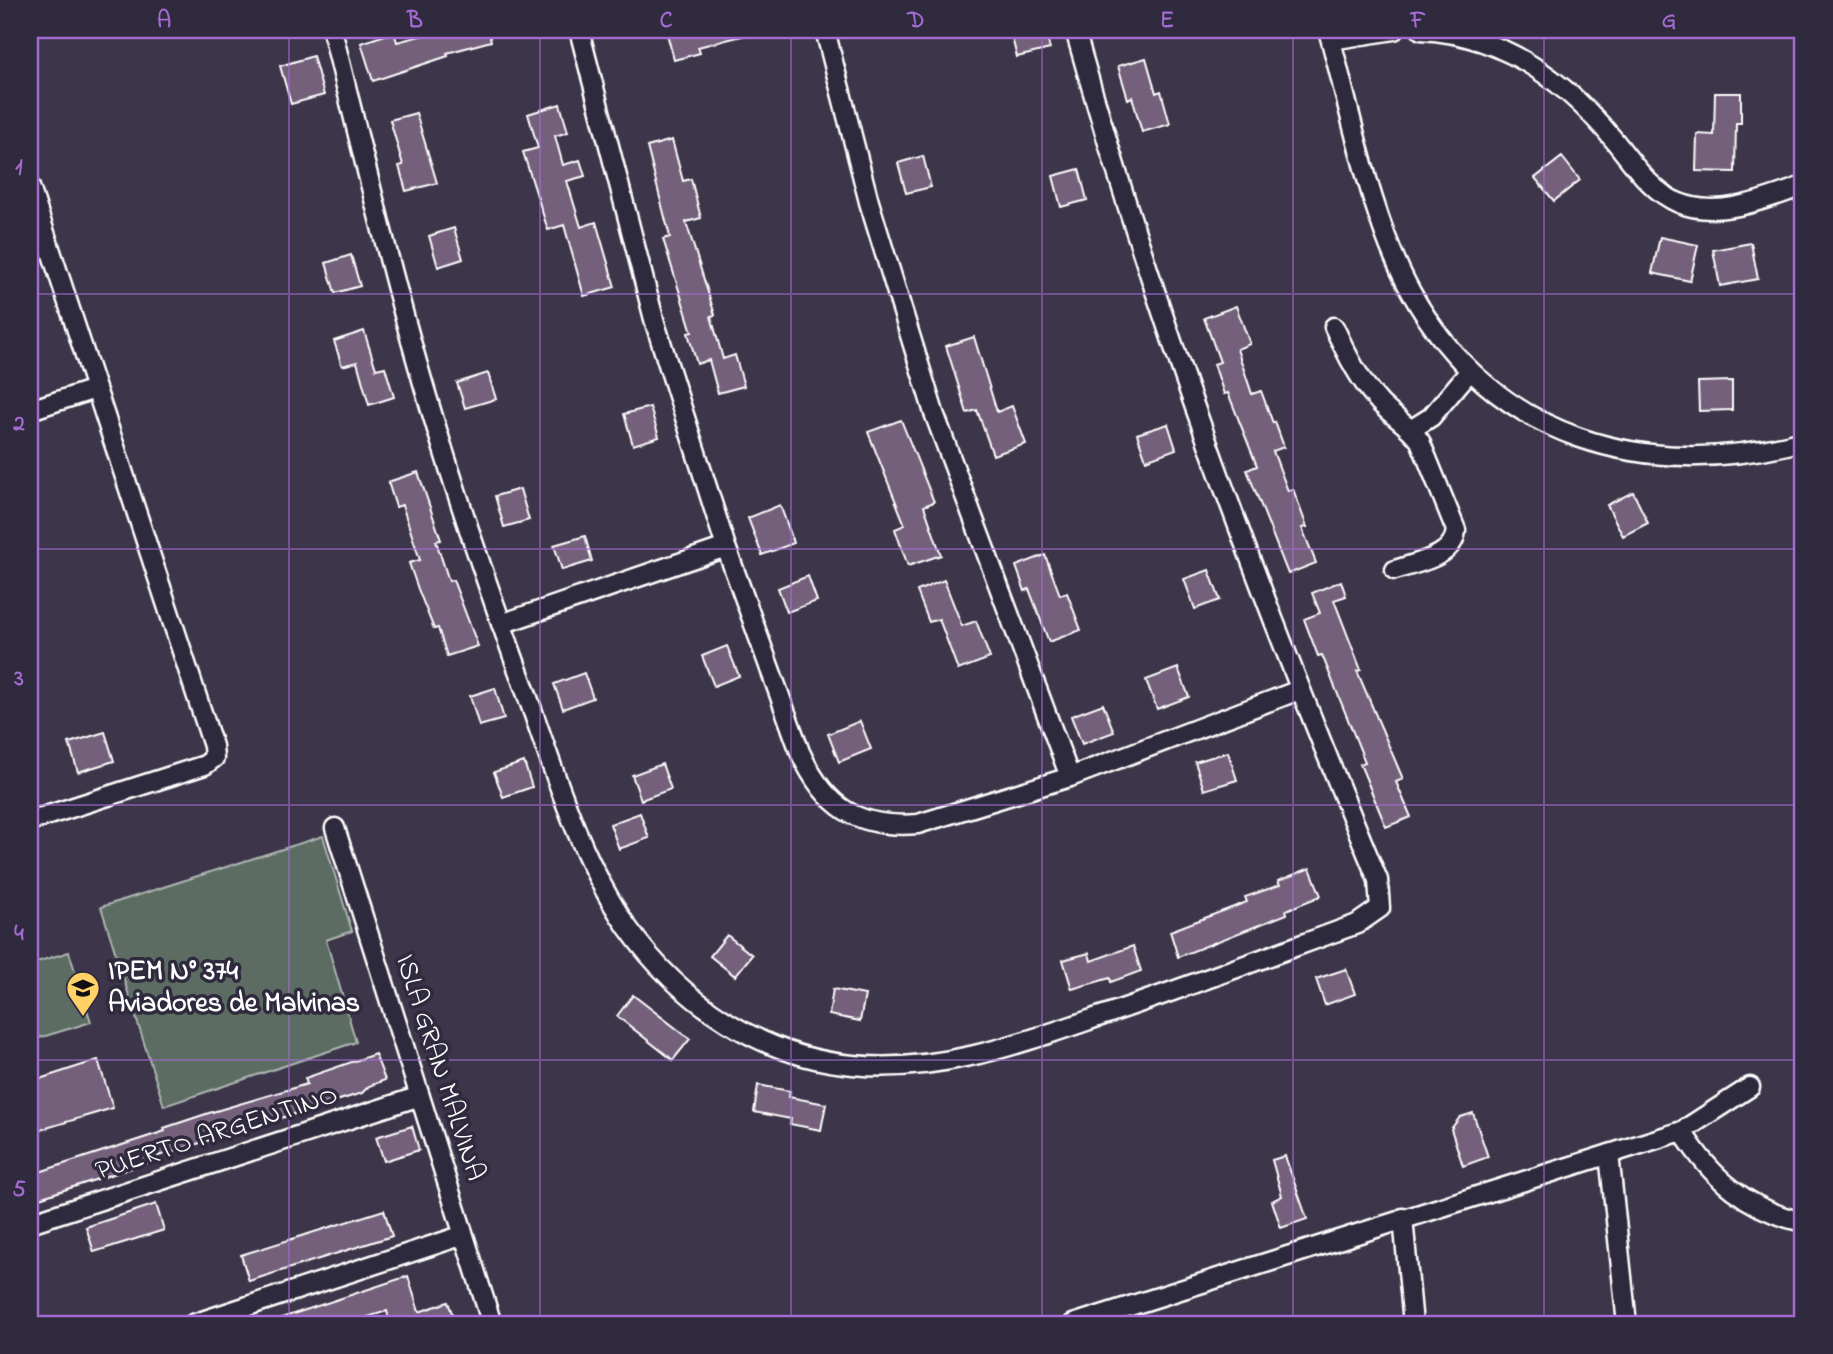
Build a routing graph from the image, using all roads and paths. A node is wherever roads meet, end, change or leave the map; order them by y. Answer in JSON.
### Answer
{"nodes":[{"id":1,"x":332,"y":30,"type":"edge"},
{"id":2,"x":579,"y":30,"type":"edge"},
{"id":3,"x":825,"y":30,"type":"edge"},
{"id":4,"x":1075,"y":30,"type":"edge"},
{"id":5,"x":1394,"y":30,"type":"edge"},
{"id":6,"x":1421,"y":30,"type":"edge"},
{"id":7,"x":1330,"y":35,"type":"edge"},
{"id":8,"x":1803,"y":186,"type":"edge"},
{"id":9,"x":30,"y":187,"type":"edge"},
{"id":10,"x":1334,"y":327,"type":"dead end"},
{"id":11,"x":1469,"y":372,"type":"junction"},
{"id":12,"x":96,"y":389,"type":"junction"},
{"id":13,"x":30,"y":410,"type":"edge"},
{"id":14,"x":1412,"y":429,"type":"junction"},
{"id":15,"x":1803,"y":441,"type":"edge"},
{"id":16,"x":726,"y":547,"type":"junction"},
{"id":17,"x":1395,"y":570,"type":"dead end"},
{"id":18,"x":501,"y":624,"type":"junction"},
{"id":19,"x":1299,"y":690,"type":"junction"},
{"id":20,"x":1070,"y":777,"type":"junction"},
{"id":21,"x":30,"y":821,"type":"edge"},
{"id":22,"x":335,"y":828,"type":"dead end"},
{"id":23,"x":1750,"y":1087,"type":"dead end"},
{"id":24,"x":420,"y":1096,"type":"junction"},
{"id":25,"x":1682,"y":1131,"type":"junction"},
{"id":26,"x":1609,"y":1154,"type":"junction"},
{"id":27,"x":1402,"y":1218,"type":"junction"},
{"id":28,"x":1803,"y":1222,"type":"edge"},
{"id":29,"x":30,"y":1223,"type":"edge"},
{"id":30,"x":464,"y":1235,"type":"junction"},
{"id":31,"x":1129,"y":1316,"type":"edge"},
{"id":32,"x":193,"y":1324,"type":"edge"},
{"id":33,"x":492,"y":1324,"type":"edge"},
{"id":34,"x":1073,"y":1324,"type":"edge"},
{"id":35,"x":1413,"y":1324,"type":"edge"},
{"id":36,"x":1627,"y":1324,"type":"edge"}],
"edges":[{"from":1,"to":18,"type":"street"},
{"from":2,"to":16,"type":"street"},
{"from":3,"to":20,"type":"street"},
{"from":4,"to":19,"type":"street"},
{"from":5,"to":7,"type":"street"},
{"from":6,"to":8,"type":"street"},
{"from":7,"to":11,"type":"street"},
{"from":9,"to":12,"type":"street"},
{"from":10,"to":14,"type":"street"},
{"from":11,"to":14,"type":"street"},
{"from":11,"to":15,"type":"street"},
{"from":12,"to":13,"type":"street"},
{"from":12,"to":21,"type":"street"},
{"from":14,"to":17,"type":"street"},
{"from":16,"to":18,"type":"street"},
{"from":16,"to":20,"type":"street"},
{"from":18,"to":19,"type":"street"},
{"from":19,"to":20,"type":"street"},
{"from":22,"to":24,"type":"street","name":"ISLA GRAN MALVINA"},
{"from":23,"to":25,"type":"street"},
{"from":24,"to":29,"type":"street","name":"PUERTO ARGENTINO"},
{"from":24,"to":30,"type":"street","name":"ISLA GRAN MALVINA"},
{"from":25,"to":26,"type":"street"},
{"from":25,"to":28,"type":"street"},
{"from":26,"to":27,"type":"street"},
{"from":26,"to":36,"type":"street"},
{"from":27,"to":31,"type":"street"},
{"from":27,"to":35,"type":"street"},
{"from":30,"to":32,"type":"street"},
{"from":30,"to":33,"type":"street","name":"ISLA GRAN MALVINA"},
{"from":31,"to":34,"type":"street"}]}
